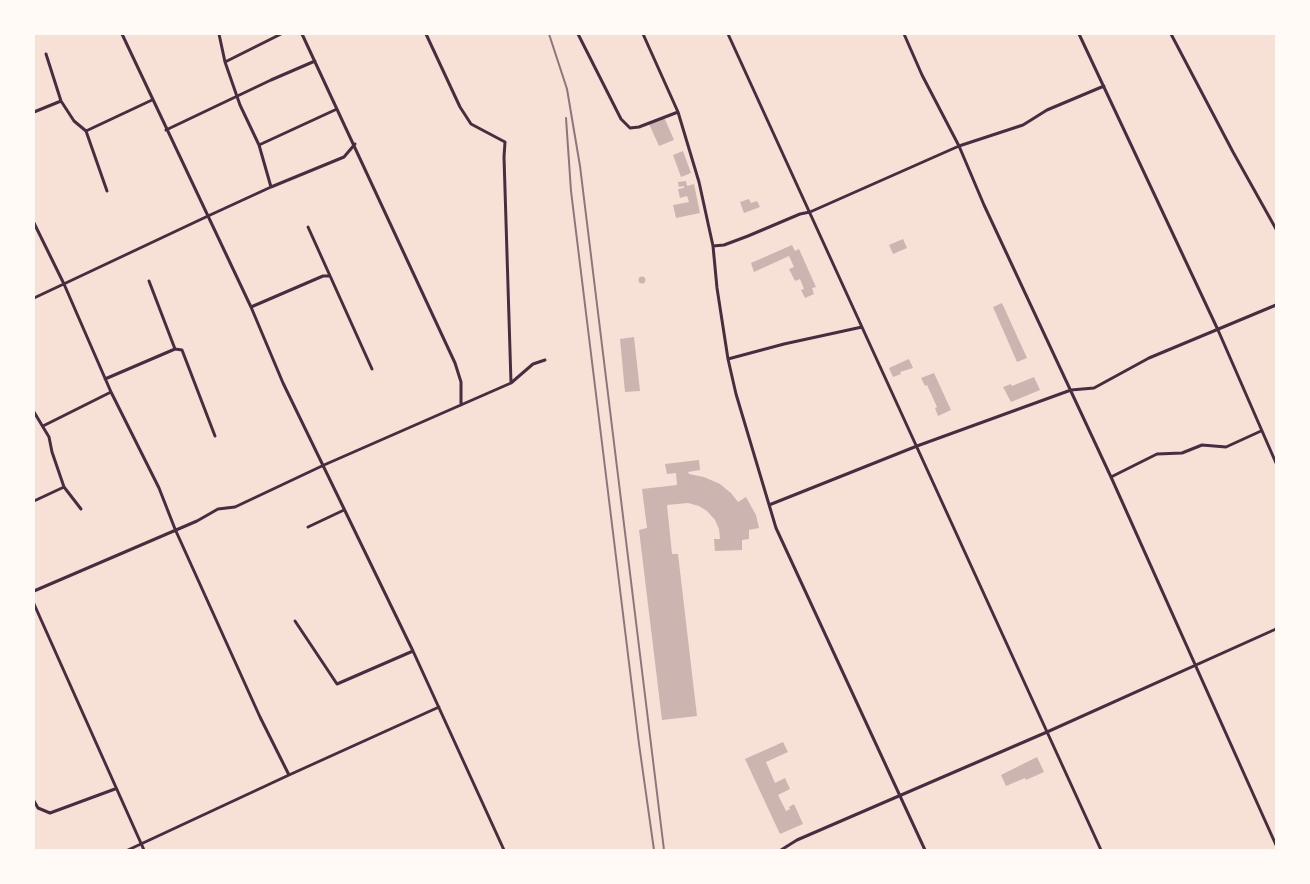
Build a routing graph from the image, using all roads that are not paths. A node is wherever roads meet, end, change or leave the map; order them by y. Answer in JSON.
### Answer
{"nodes":[{"id":1,"x":122,"y":34,"type":"edge"},
{"id":2,"x":219,"y":34,"type":"edge"},
{"id":3,"x":281,"y":34,"type":"edge"},
{"id":4,"x":302,"y":34,"type":"edge"},
{"id":5,"x":426,"y":34,"type":"edge"},
{"id":6,"x":578,"y":34,"type":"edge"},
{"id":7,"x":642,"y":34,"type":"edge"},
{"id":8,"x":728,"y":34,"type":"edge"},
{"id":9,"x":904,"y":34,"type":"edge"},
{"id":10,"x":1079,"y":34,"type":"edge"},
{"id":11,"x":1172,"y":34,"type":"edge"},
{"id":12,"x":46,"y":54,"type":"dead end"},
{"id":13,"x":316,"y":61,"type":"junction"},
{"id":14,"x":225,"y":62,"type":"junction"},
{"id":15,"x":1104,"y":86,"type":"junction"},
{"id":16,"x":238,"y":96,"type":"junction"},
{"id":17,"x":152,"y":100,"type":"junction"},
{"id":18,"x":61,"y":101,"type":"junction"},
{"id":19,"x":337,"y":109,"type":"junction"},
{"id":20,"x":34,"y":112,"type":"edge"},
{"id":21,"x":678,"y":112,"type":"junction"},
{"id":22,"x":166,"y":130,"type":"junction"},
{"id":23,"x":86,"y":131,"type":"junction"},
{"id":24,"x":355,"y":144,"type":"junction"},
{"id":25,"x":259,"y":145,"type":"junction"},
{"id":26,"x":959,"y":146,"type":"junction"},
{"id":27,"x":271,"y":187,"type":"junction"},
{"id":28,"x":106,"y":191,"type":"dead end"},
{"id":29,"x":810,"y":212,"type":"junction"},
{"id":30,"x":208,"y":216,"type":"junction"},
{"id":31,"x":34,"y":223,"type":"edge"},
{"id":32,"x":308,"y":227,"type":"dead end"},
{"id":33,"x":1276,"y":229,"type":"edge"},
{"id":34,"x":713,"y":246,"type":"junction"},
{"id":35,"x":330,"y":276,"type":"junction"},
{"id":36,"x":149,"y":281,"type":"dead end"},
{"id":37,"x":64,"y":284,"type":"junction"},
{"id":38,"x":34,"y":298,"type":"edge"},
{"id":39,"x":1276,"y":306,"type":"edge"},
{"id":40,"x":251,"y":307,"type":"junction"},
{"id":41,"x":862,"y":327,"type":"junction"},
{"id":42,"x":1218,"y":330,"type":"junction"},
{"id":43,"x":175,"y":349,"type":"junction"},
{"id":44,"x":728,"y":359,"type":"junction"},
{"id":45,"x":545,"y":360,"type":"dead end"},
{"id":46,"x":372,"y":369,"type":"dead end"},
{"id":47,"x":105,"y":379,"type":"junction"},
{"id":48,"x":511,"y":383,"type":"junction"},
{"id":49,"x":1071,"y":390,"type":"junction"},
{"id":50,"x":112,"y":392,"type":"junction"},
{"id":51,"x":461,"y":405,"type":"junction"},
{"id":52,"x":34,"y":412,"type":"edge"},
{"id":53,"x":43,"y":426,"type":"junction"},
{"id":54,"x":1261,"y":431,"type":"junction"},
{"id":55,"x":215,"y":436,"type":"dead end"},
{"id":56,"x":918,"y":446,"type":"junction"},
{"id":57,"x":1276,"y":463,"type":"edge"},
{"id":58,"x":324,"y":465,"type":"junction"},
{"id":59,"x":1111,"y":477,"type":"junction"},
{"id":60,"x":64,"y":487,"type":"junction"},
{"id":61,"x":34,"y":501,"type":"edge"},
{"id":62,"x":769,"y":505,"type":"junction"},
{"id":63,"x":81,"y":509,"type":"dead end"},
{"id":64,"x":344,"y":510,"type":"junction"},
{"id":65,"x":308,"y":527,"type":"dead end"},
{"id":66,"x":175,"y":529,"type":"junction"},
{"id":67,"x":34,"y":591,"type":"edge"},
{"id":68,"x":34,"y":604,"type":"edge"},
{"id":69,"x":295,"y":621,"type":"dead end"},
{"id":70,"x":1276,"y":629,"type":"edge"},
{"id":71,"x":413,"y":651,"type":"junction"},
{"id":72,"x":1196,"y":666,"type":"junction"},
{"id":73,"x":439,"y":707,"type":"junction"},
{"id":74,"x":1047,"y":732,"type":"junction"},
{"id":75,"x":288,"y":775,"type":"junction"},
{"id":76,"x":115,"y":788,"type":"junction"},
{"id":77,"x":901,"y":796,"type":"junction"},
{"id":78,"x":34,"y":800,"type":"edge"},
{"id":79,"x":141,"y":844,"type":"junction"},
{"id":80,"x":1276,"y":845,"type":"edge"},
{"id":81,"x":128,"y":850,"type":"edge"},
{"id":82,"x":144,"y":850,"type":"edge"},
{"id":83,"x":504,"y":850,"type":"edge"},
{"id":84,"x":782,"y":850,"type":"edge"},
{"id":85,"x":925,"y":850,"type":"edge"},
{"id":86,"x":1101,"y":850,"type":"edge"}],
"edges":[{"from":1,"to":17,"type":"street"},
{"from":2,"to":14,"type":"street"},
{"from":3,"to":14,"type":"street"},
{"from":4,"to":13,"type":"street"},
{"from":5,"to":48,"type":"street"},
{"from":6,"to":21,"type":"street"},
{"from":7,"to":21,"type":"street"},
{"from":8,"to":29,"type":"street"},
{"from":9,"to":26,"type":"street"},
{"from":10,"to":15,"type":"street"},
{"from":11,"to":33,"type":"street"},
{"from":12,"to":18,"type":"street"},
{"from":13,"to":16,"type":"street"},
{"from":13,"to":19,"type":"street"},
{"from":14,"to":16,"type":"street"},
{"from":15,"to":26,"type":"street"},
{"from":15,"to":42,"type":"street"},
{"from":16,"to":22,"type":"street"},
{"from":16,"to":25,"type":"street"},
{"from":17,"to":22,"type":"street"},
{"from":17,"to":23,"type":"street"},
{"from":18,"to":20,"type":"street"},
{"from":18,"to":23,"type":"street"},
{"from":19,"to":24,"type":"street"},
{"from":19,"to":25,"type":"street"},
{"from":21,"to":34,"type":"street"},
{"from":22,"to":30,"type":"street"},
{"from":23,"to":28,"type":"street"},
{"from":24,"to":27,"type":"street"},
{"from":24,"to":51,"type":"street"},
{"from":25,"to":27,"type":"street"},
{"from":26,"to":29,"type":"street"},
{"from":26,"to":49,"type":"street"},
{"from":27,"to":30,"type":"street"},
{"from":29,"to":34,"type":"street"},
{"from":29,"to":41,"type":"street"},
{"from":30,"to":37,"type":"street"},
{"from":30,"to":40,"type":"street"},
{"from":31,"to":37,"type":"street"},
{"from":32,"to":35,"type":"street"},
{"from":34,"to":44,"type":"street"},
{"from":35,"to":40,"type":"street"},
{"from":35,"to":46,"type":"street"},
{"from":36,"to":43,"type":"street"},
{"from":37,"to":38,"type":"street"},
{"from":37,"to":47,"type":"street"},
{"from":39,"to":42,"type":"street"},
{"from":40,"to":58,"type":"street"},
{"from":41,"to":44,"type":"street"},
{"from":41,"to":56,"type":"street"},
{"from":42,"to":49,"type":"street"},
{"from":42,"to":54,"type":"street"},
{"from":43,"to":47,"type":"street"},
{"from":43,"to":55,"type":"street"},
{"from":44,"to":62,"type":"street"},
{"from":45,"to":48,"type":"street"},
{"from":47,"to":50,"type":"street"},
{"from":48,"to":51,"type":"street"},
{"from":49,"to":56,"type":"street"},
{"from":49,"to":59,"type":"street"},
{"from":50,"to":53,"type":"street"},
{"from":50,"to":66,"type":"street"},
{"from":51,"to":58,"type":"street"},
{"from":52,"to":53,"type":"street"},
{"from":53,"to":60,"type":"street"},
{"from":54,"to":57,"type":"street"},
{"from":54,"to":59,"type":"street"},
{"from":56,"to":62,"type":"street"},
{"from":56,"to":74,"type":"street"},
{"from":58,"to":64,"type":"street"},
{"from":58,"to":66,"type":"street"},
{"from":59,"to":72,"type":"street"},
{"from":60,"to":61,"type":"street"},
{"from":60,"to":63,"type":"street"},
{"from":62,"to":77,"type":"street"},
{"from":64,"to":65,"type":"street"},
{"from":64,"to":71,"type":"street"},
{"from":66,"to":67,"type":"street"},
{"from":66,"to":75,"type":"street"},
{"from":68,"to":76,"type":"street"},
{"from":69,"to":71,"type":"street"},
{"from":70,"to":72,"type":"street"},
{"from":71,"to":73,"type":"street"},
{"from":72,"to":74,"type":"street"},
{"from":72,"to":80,"type":"street"},
{"from":73,"to":75,"type":"street"},
{"from":73,"to":83,"type":"street"},
{"from":74,"to":77,"type":"street"},
{"from":74,"to":86,"type":"street"},
{"from":75,"to":79,"type":"street"},
{"from":76,"to":78,"type":"street"},
{"from":76,"to":79,"type":"street"},
{"from":77,"to":84,"type":"street"},
{"from":77,"to":85,"type":"street"},
{"from":79,"to":81,"type":"street"},
{"from":79,"to":82,"type":"street"}]}
